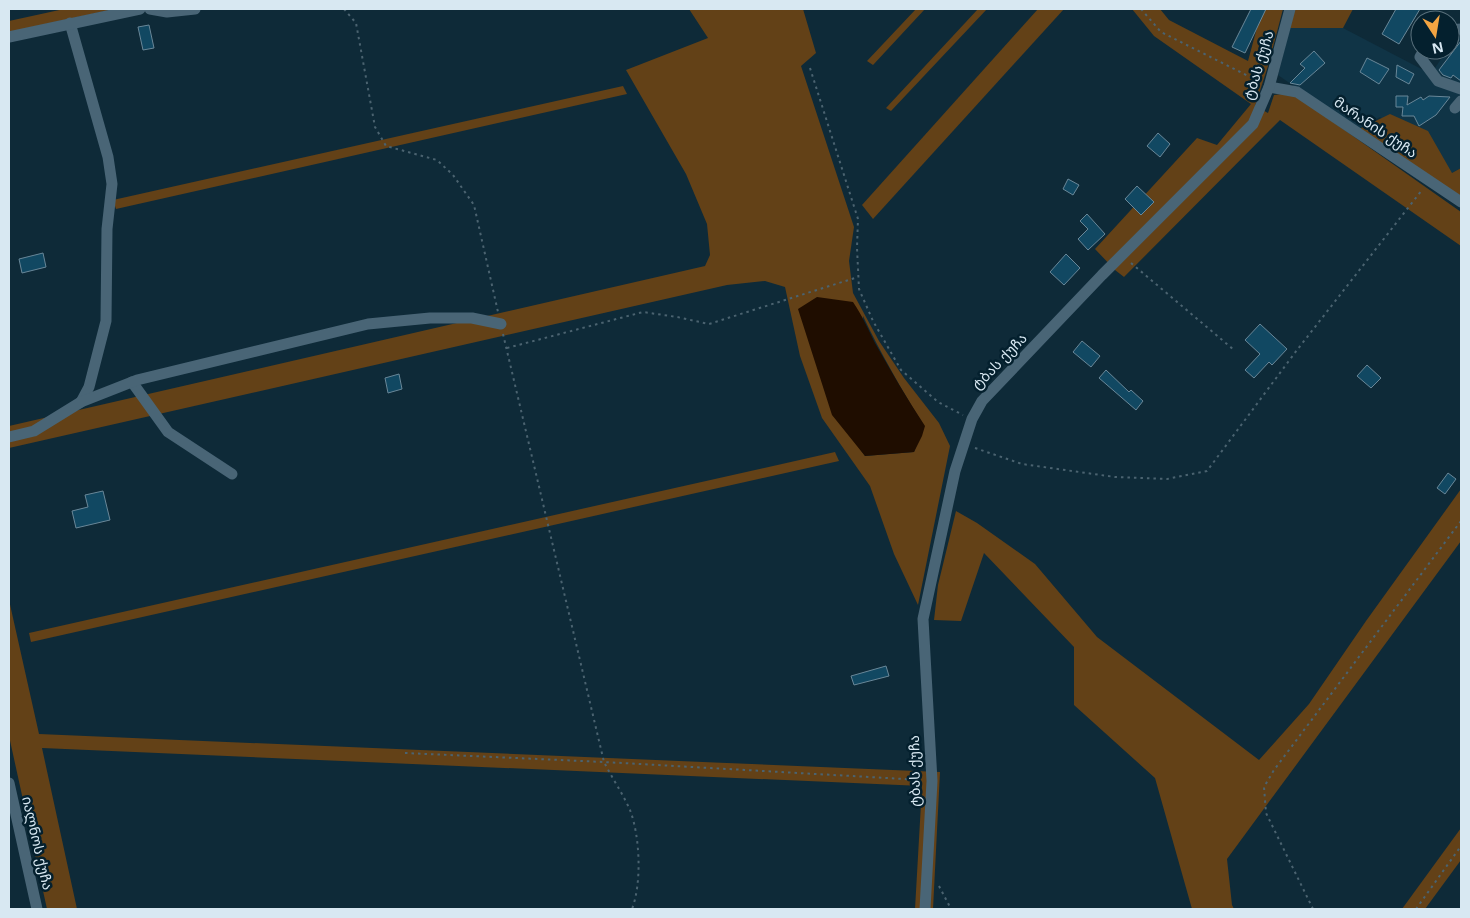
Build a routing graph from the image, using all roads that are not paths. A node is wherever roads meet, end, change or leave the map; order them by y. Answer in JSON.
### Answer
{"nodes":[{"id":1,"x":140,"y":9,"type":"edge"},
{"id":2,"x":150,"y":9,"type":"edge"},
{"id":3,"x":195,"y":9,"type":"edge"},
{"id":4,"x":1290,"y":9,"type":"edge"},
{"id":5,"x":70,"y":23,"type":"junction"},
{"id":6,"x":9,"y":37,"type":"edge"},
{"id":7,"x":1422,"y":60,"type":"edge"},
{"id":8,"x":1269,"y":87,"type":"junction"},
{"id":9,"x":1461,"y":89,"type":"edge"},
{"id":10,"x":1461,"y":202,"type":"edge"},
{"id":11,"x":501,"y":324,"type":"road end"},
{"id":12,"x":132,"y":382,"type":"junction"},
{"id":13,"x":81,"y":402,"type":"junction"},
{"id":14,"x":9,"y":437,"type":"edge"},
{"id":15,"x":232,"y":474,"type":"dead end"},
{"id":16,"x":9,"y":783,"type":"edge"},
{"id":17,"x":37,"y":909,"type":"edge"},
{"id":18,"x":925,"y":909,"type":"edge"}],
"edges":[{"from":1,"to":5,"type":"street"},
{"from":2,"to":3,"type":"street"},
{"from":4,"to":8,"type":"street","name":"ტბას ქუჩა"},
{"from":5,"to":6,"type":"street"},
{"from":5,"to":13,"type":"street"},
{"from":7,"to":9,"type":"street"},
{"from":8,"to":10,"type":"street","name":"მარანის ქუჩა"},
{"from":8,"to":18,"type":"street","name":"ტბას ქუჩა"},
{"from":11,"to":12,"type":"street"},
{"from":12,"to":13,"type":"street"},
{"from":12,"to":15,"type":"street"},
{"from":13,"to":14,"type":"street"},
{"from":16,"to":17,"type":"street","name":"იალნოს ქუჩა"}]}
